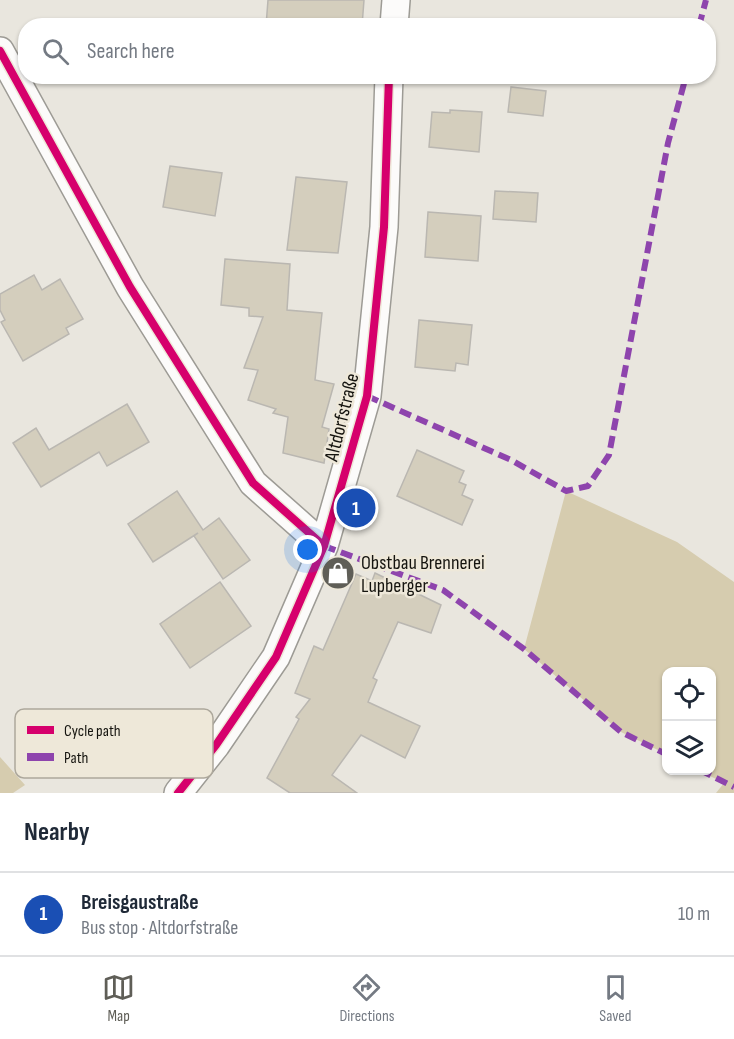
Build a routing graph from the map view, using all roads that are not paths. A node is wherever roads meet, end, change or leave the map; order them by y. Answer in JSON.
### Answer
{"nodes":[{"id":1,"x":396,"y":0,"type":"edge"},
{"id":2,"x":395,"y":18,"type":"edge"},
{"id":3,"x":0,"y":51,"type":"edge"},
{"id":4,"x":18,"y":84,"type":"edge"},
{"id":5,"x":18,"y":84,"type":"edge"},
{"id":6,"x":389,"y":84,"type":"edge"},
{"id":7,"x":324,"y":546,"type":"junction"},
{"id":8,"x":213,"y":749,"type":"edge"},
{"id":9,"x":190,"y":778,"type":"edge"},
{"id":10,"x":178,"y":793,"type":"edge"}],
"edges":[{"from":1,"to":2,"type":"street"},
{"from":3,"to":4,"type":"street"},
{"from":5,"to":7,"type":"street"},
{"from":6,"to":7,"type":"street","name":"Altdorfstraße"},
{"from":7,"to":8,"type":"street","name":"Altdorfstraße"},
{"from":9,"to":10,"type":"street","name":"Altdorfstraße"}]}
